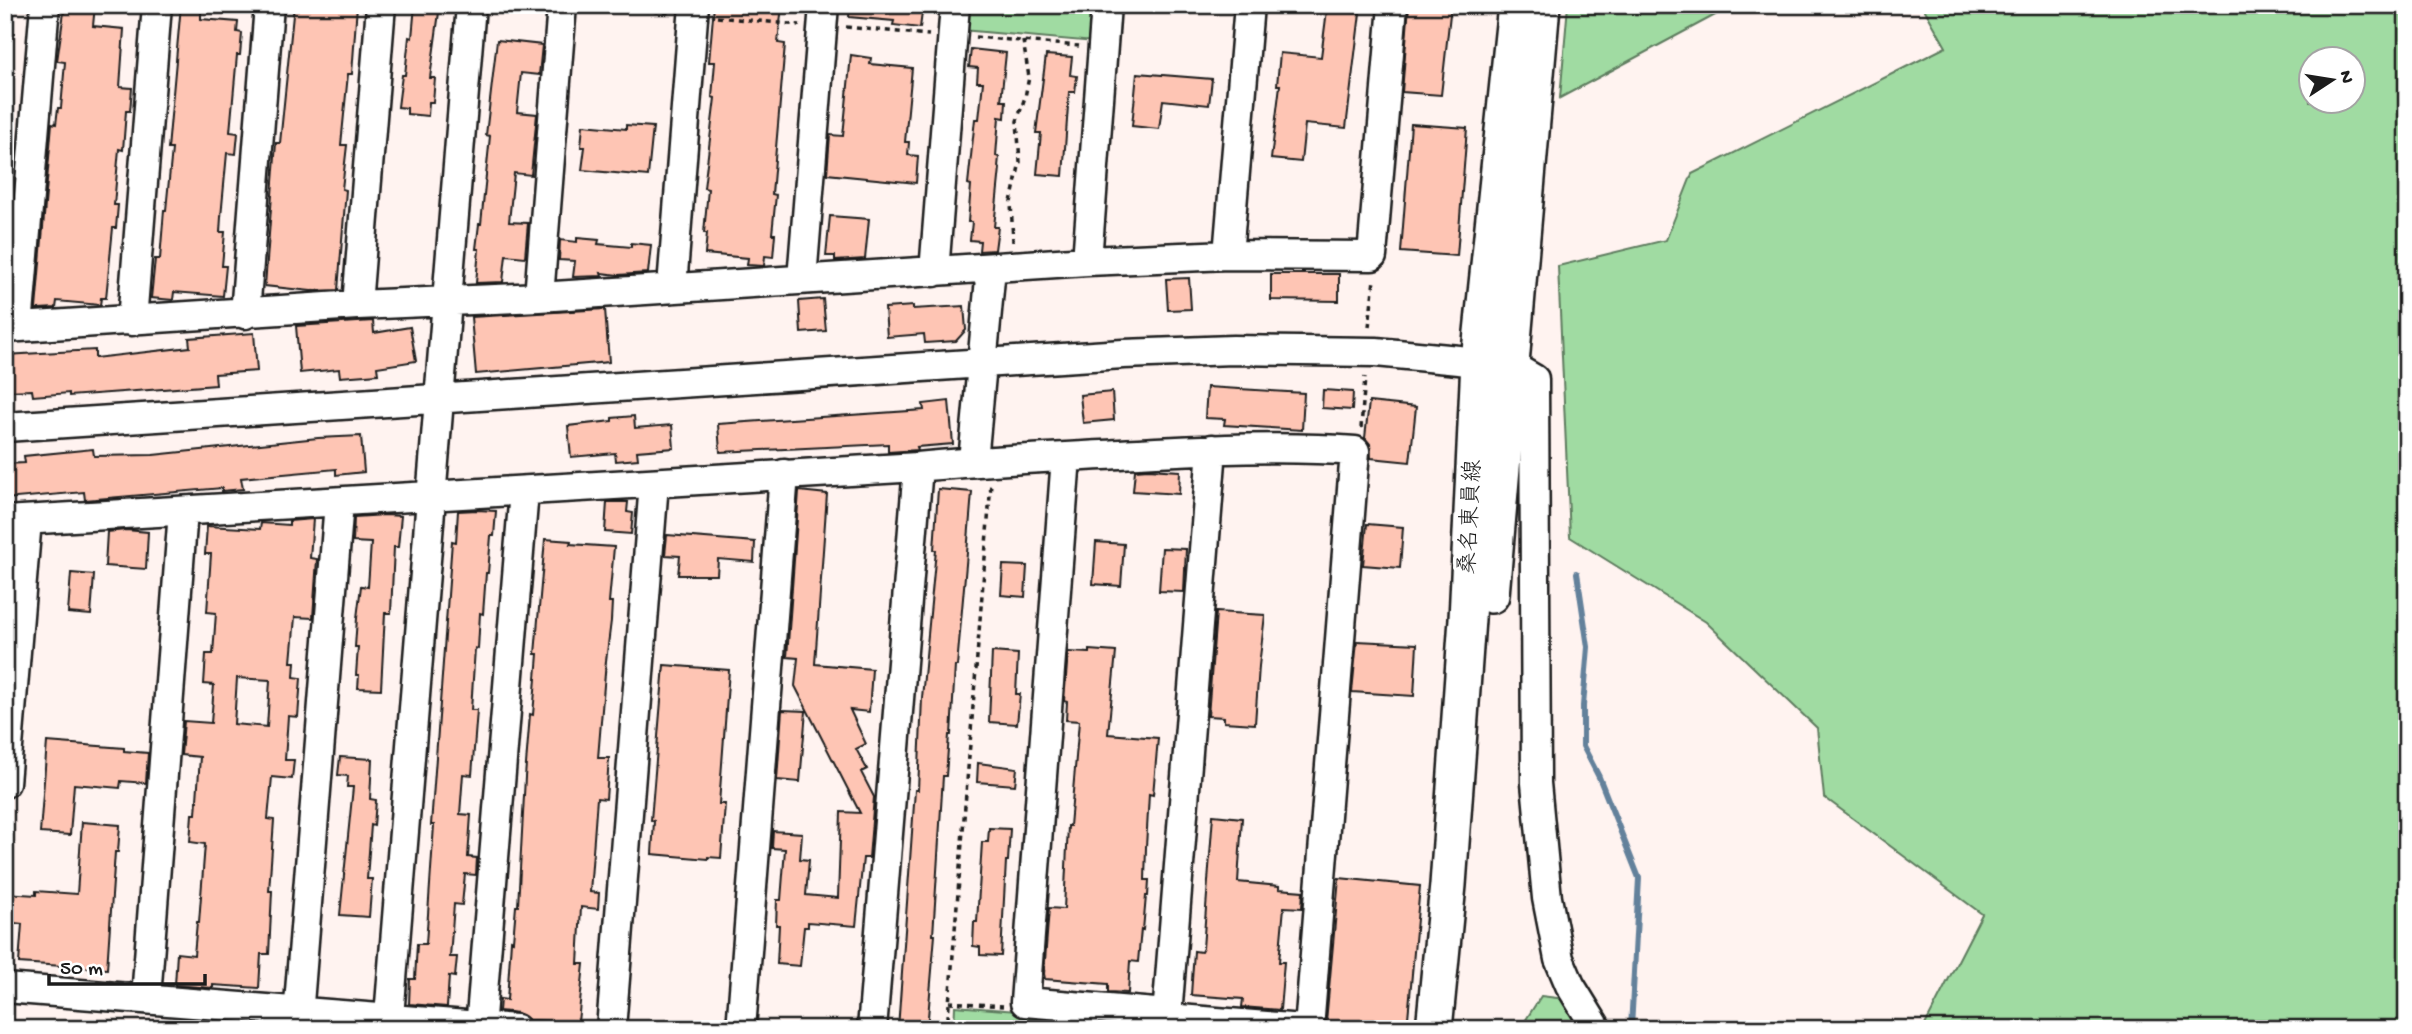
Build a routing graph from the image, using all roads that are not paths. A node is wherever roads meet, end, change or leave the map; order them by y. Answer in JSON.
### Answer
{"nodes":[{"id":1,"x":45,"y":5,"type":"edge"},
{"id":2,"x":157,"y":5,"type":"edge"},
{"id":3,"x":269,"y":5,"type":"edge"},
{"id":4,"x":382,"y":5,"type":"edge"},
{"id":5,"x":471,"y":5,"type":"edge"},
{"id":6,"x":562,"y":5,"type":"edge"},
{"id":7,"x":955,"y":5,"type":"edge"},
{"id":8,"x":1106,"y":5,"type":"edge"},
{"id":9,"x":1249,"y":5,"type":"edge"},
{"id":10,"x":1393,"y":5,"type":"edge"},
{"id":11,"x":1516,"y":5,"type":"edge"},
{"id":12,"x":1542,"y":5,"type":"edge"},
{"id":13,"x":694,"y":10,"type":"edge"},
{"id":14,"x":824,"y":16,"type":"edge"},
{"id":15,"x":1228,"y":255,"type":"junction"},
{"id":16,"x":1087,"y":261,"type":"junction"},
{"id":17,"x":1001,"y":267,"type":"junction"},
{"id":18,"x":934,"y":272,"type":"junction"},
{"id":19,"x":802,"y":279,"type":"junction"},
{"id":20,"x":672,"y":287,"type":"junction"},
{"id":21,"x":539,"y":297,"type":"junction"},
{"id":22,"x":448,"y":301,"type":"junction"},
{"id":23,"x":357,"y":305,"type":"junction"},
{"id":24,"x":245,"y":313,"type":"junction"},
{"id":25,"x":132,"y":321,"type":"junction"},
{"id":26,"x":12,"y":327,"type":"edge"},
{"id":27,"x":984,"y":363,"type":"junction"},
{"id":28,"x":1494,"y":363,"type":"junction"},
{"id":29,"x":440,"y":398,"type":"junction"},
{"id":30,"x":5,"y":427,"type":"edge"},
{"id":31,"x":1212,"y":449,"type":"junction"},
{"id":32,"x":1066,"y":457,"type":"junction"},
{"id":33,"x":983,"y":461,"type":"junction"},
{"id":34,"x":918,"y":467,"type":"junction"},
{"id":35,"x":784,"y":474,"type":"junction"},
{"id":36,"x":654,"y":482,"type":"junction"},
{"id":37,"x":524,"y":491,"type":"junction"},
{"id":38,"x":432,"y":496,"type":"junction"},
{"id":39,"x":339,"y":502,"type":"junction"},
{"id":40,"x":183,"y":511,"type":"junction"},
{"id":41,"x":16,"y":521,"type":"edge"},
{"id":42,"x":5,"y":783,"type":"edge"},
{"id":43,"x":5,"y":988,"type":"edge"},
{"id":44,"x":146,"y":998,"type":"junction"},
{"id":45,"x":298,"y":1020,"type":"edge"},
{"id":46,"x":1167,"y":1020,"type":"edge"},
{"id":47,"x":389,"y":1023,"type":"edge"},
{"id":48,"x":480,"y":1027,"type":"edge"},
{"id":49,"x":516,"y":1029,"type":"edge"},
{"id":50,"x":611,"y":1029,"type":"edge"},
{"id":51,"x":741,"y":1029,"type":"edge"},
{"id":52,"x":872,"y":1029,"type":"edge"},
{"id":53,"x":1303,"y":1029,"type":"edge"},
{"id":54,"x":1309,"y":1029,"type":"edge"},
{"id":55,"x":1434,"y":1029,"type":"edge"},
{"id":56,"x":1458,"y":1029,"type":"edge"},
{"id":57,"x":1597,"y":1029,"type":"edge"}],
"edges":[{"from":1,"to":26,"type":"street"},
{"from":2,"to":25,"type":"street"},
{"from":3,"to":24,"type":"street"},
{"from":4,"to":23,"type":"street"},
{"from":5,"to":22,"type":"street"},
{"from":6,"to":21,"type":"street"},
{"from":7,"to":18,"type":"street"},
{"from":8,"to":16,"type":"street"},
{"from":9,"to":15,"type":"street"},
{"from":10,"to":15,"type":"street"},
{"from":11,"to":28,"type":"main road","name":"桑名東員線"},
{"from":12,"to":28,"type":"main road","name":"桑名東員線"},
{"from":13,"to":20,"type":"street"},
{"from":14,"to":19,"type":"street"},
{"from":15,"to":16,"type":"street"},
{"from":16,"to":17,"type":"street"},
{"from":17,"to":18,"type":"street"},
{"from":17,"to":27,"type":"street"},
{"from":18,"to":19,"type":"street"},
{"from":19,"to":20,"type":"street"},
{"from":20,"to":21,"type":"street"},
{"from":21,"to":22,"type":"street"},
{"from":22,"to":23,"type":"street"},
{"from":22,"to":29,"type":"street"},
{"from":23,"to":24,"type":"street"},
{"from":24,"to":25,"type":"street"},
{"from":25,"to":26,"type":"street"},
{"from":27,"to":28,"type":"street"},
{"from":27,"to":29,"type":"street"},
{"from":27,"to":33,"type":"street"},
{"from":28,"to":55,"type":"main road"},
{"from":28,"to":56,"type":"main road","name":"桑名東員線"},
{"from":28,"to":57,"type":"street"},
{"from":29,"to":30,"type":"street"},
{"from":29,"to":38,"type":"street"},
{"from":31,"to":32,"type":"street"},
{"from":31,"to":46,"type":"street"},
{"from":31,"to":54,"type":"street"},
{"from":32,"to":33,"type":"street"},
{"from":32,"to":46,"type":"street"},
{"from":33,"to":34,"type":"street"},
{"from":34,"to":35,"type":"street"},
{"from":34,"to":52,"type":"street"},
{"from":35,"to":36,"type":"street"},
{"from":35,"to":51,"type":"street"},
{"from":36,"to":37,"type":"street"},
{"from":36,"to":50,"type":"street"},
{"from":37,"to":38,"type":"street"},
{"from":37,"to":48,"type":"street"},
{"from":38,"to":39,"type":"street"},
{"from":38,"to":47,"type":"street"},
{"from":39,"to":40,"type":"street"},
{"from":39,"to":45,"type":"street"},
{"from":40,"to":41,"type":"street"},
{"from":40,"to":44,"type":"street"},
{"from":41,"to":42,"type":"street"},
{"from":43,"to":44,"type":"street"},
{"from":44,"to":45,"type":"street"},
{"from":45,"to":47,"type":"street"},
{"from":46,"to":53,"type":"street"},
{"from":47,"to":48,"type":"street"},
{"from":48,"to":49,"type":"street"}]}
